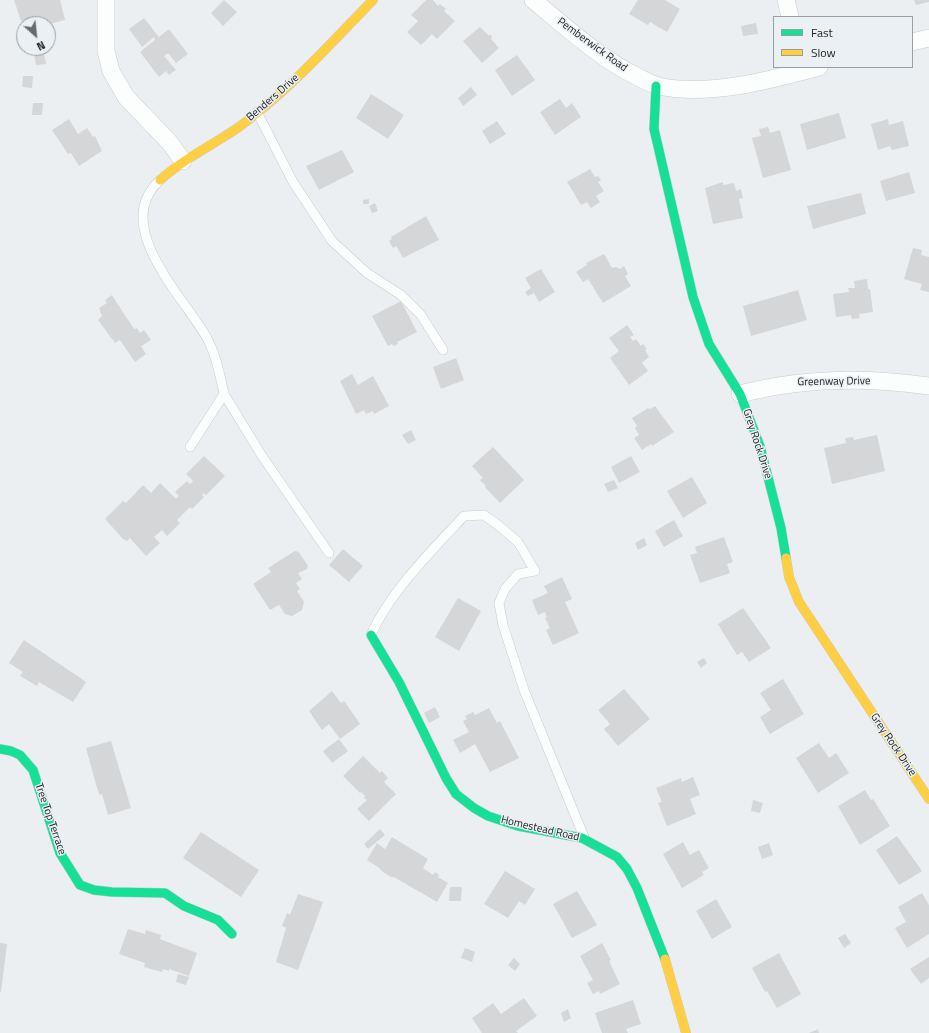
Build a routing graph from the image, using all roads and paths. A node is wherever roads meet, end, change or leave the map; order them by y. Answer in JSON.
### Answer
{"nodes":[{"id":1,"x":106,"y":0,"type":"edge"},
{"id":2,"x":373,"y":0,"type":"edge"},
{"id":3,"x":533,"y":0,"type":"edge"},
{"id":4,"x":786,"y":0,"type":"edge"},
{"id":5,"x":790,"y":16,"type":"edge"},
{"id":6,"x":929,"y":38,"type":"edge"},
{"id":7,"x":913,"y":42,"type":"edge"},
{"id":8,"x":809,"y":68,"type":"edge"},
{"id":9,"x":656,"y":86,"type":"junction"},
{"id":10,"x":257,"y":112,"type":"junction"},
{"id":11,"x":183,"y":161,"type":"junction"},
{"id":12,"x":160,"y":180,"type":"joint"},
{"id":13,"x":443,"y":350,"type":"dead end"},
{"id":14,"x":929,"y":386,"type":"edge"},
{"id":15,"x":224,"y":394,"type":"junction"},
{"id":16,"x":740,"y":394,"type":"junction"},
{"id":17,"x":190,"y":447,"type":"dead end"},
{"id":18,"x":329,"y":553,"type":"dead end"},
{"id":19,"x":371,"y":635,"type":"joint"},
{"id":20,"x":0,"y":749,"type":"edge"},
{"id":21,"x":929,"y":799,"type":"edge"},
{"id":22,"x":584,"y":839,"type":"junction"},
{"id":23,"x":232,"y":934,"type":"dead end"},
{"id":24,"x":686,"y":1033,"type":"edge"}],
"edges":[{"from":1,"to":11,"type":"street"},
{"from":2,"to":10,"type":"street","name":"Benders Drive"},
{"from":3,"to":9,"type":"street","name":"Pemberwick Road"},
{"from":4,"to":5,"type":"street"},
{"from":6,"to":7,"type":"street"},
{"from":8,"to":9,"type":"street","name":"Pemberwick Road"},
{"from":9,"to":16,"type":"street","name":"Grey Rock Drive"},
{"from":10,"to":11,"type":"street","name":"Benders Drive"},
{"from":10,"to":13,"type":"lane"},
{"from":11,"to":12,"type":"street","name":"Benders Drive"},
{"from":12,"to":15,"type":"lane"},
{"from":14,"to":16,"type":"street","name":"Greenway Drive"},
{"from":15,"to":17,"type":"lane"},
{"from":15,"to":18,"type":"lane"},
{"from":16,"to":21,"type":"street","name":"Grey Rock Drive"},
{"from":19,"to":22,"type":"street","name":"Homestead Road"},
{"from":19,"to":22,"type":"lane"},
{"from":20,"to":23,"type":"street","name":"Tree Top Terrace"},
{"from":22,"to":24,"type":"street","name":"Homestead Road"}]}
